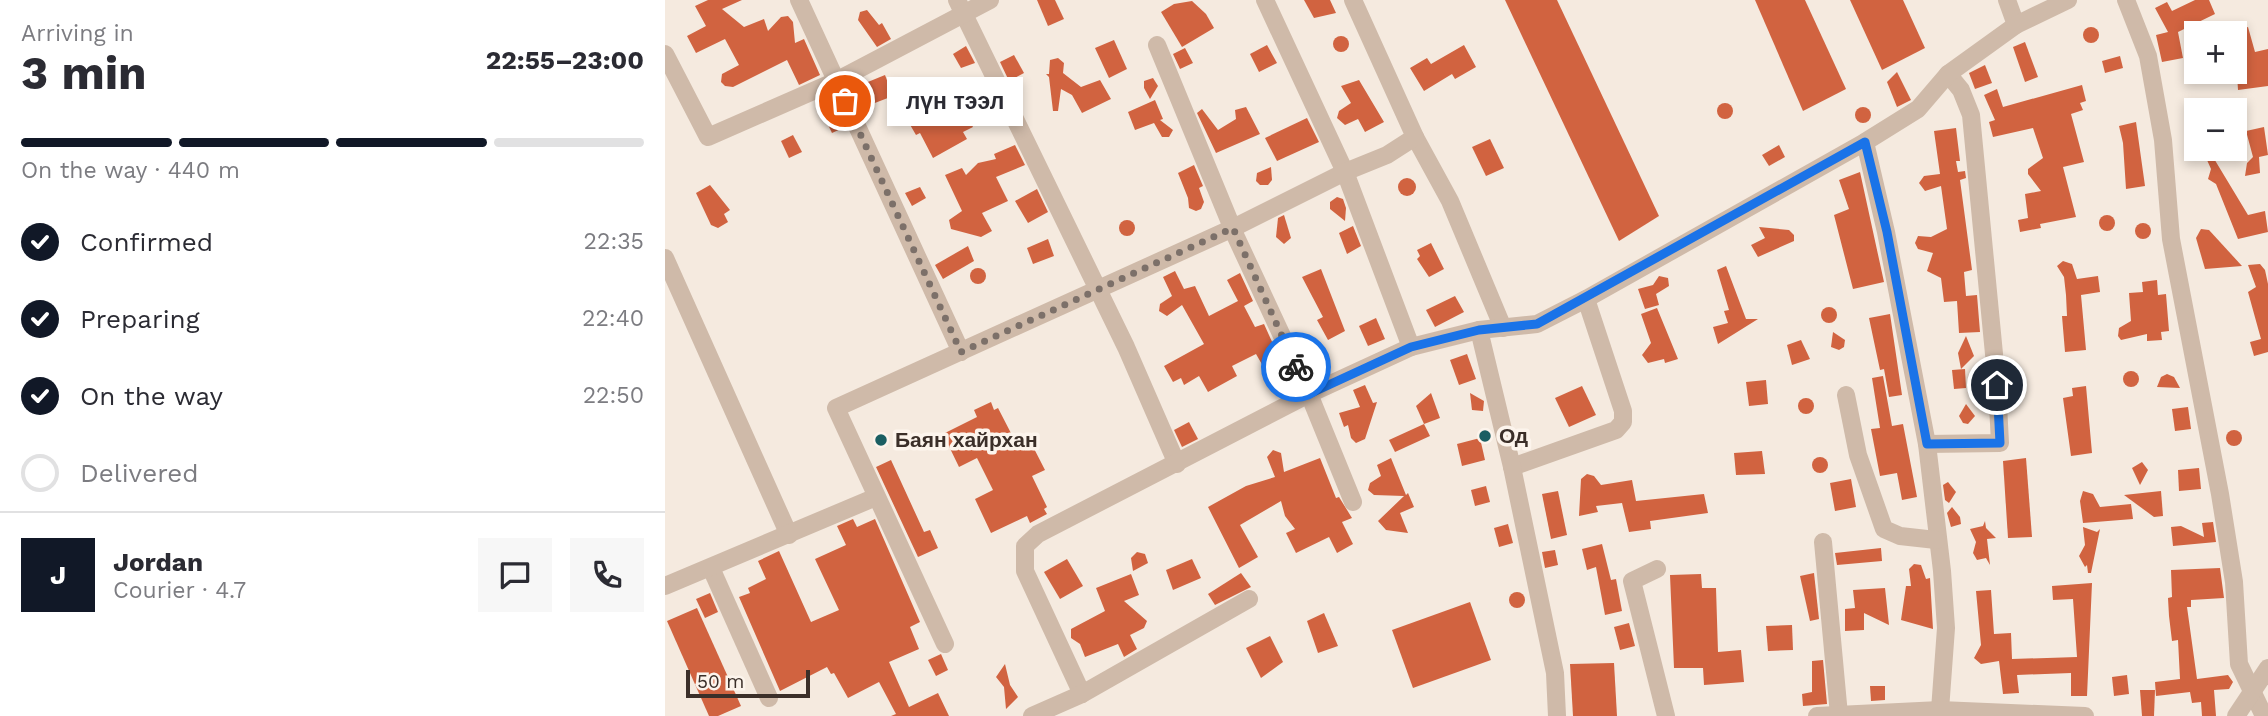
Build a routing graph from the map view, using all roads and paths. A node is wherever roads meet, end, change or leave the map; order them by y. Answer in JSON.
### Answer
{"nodes":[{"id":1,"x":799,"y":0,"type":"edge"},
{"id":2,"x":990,"y":0,"type":"edge"},
{"id":3,"x":1265,"y":0,"type":"edge"},
{"id":4,"x":1353,"y":0,"type":"edge"},
{"id":5,"x":2007,"y":0,"type":"edge"},
{"id":6,"x":2068,"y":0,"type":"edge"},
{"id":7,"x":2126,"y":0,"type":"edge"},
{"id":8,"x":961,"y":8,"type":"edge"},
{"id":9,"x":2016,"y":25,"type":"junction"},
{"id":10,"x":1157,"y":45,"type":"dead end"},
{"id":11,"x":665,"y":54,"type":"edge"},
{"id":12,"x":1948,"y":74,"type":"junction"},
{"id":13,"x":836,"y":81,"type":"junction"},
{"id":14,"x":1415,"y":137,"type":"junction"},
{"id":15,"x":1865,"y":142,"type":"junction"},
{"id":16,"x":1345,"y":172,"type":"junction"},
{"id":17,"x":1233,"y":228,"type":"junction"},
{"id":18,"x":665,"y":258,"type":"edge"},
{"id":19,"x":1098,"y":288,"type":"junction"},
{"id":20,"x":1585,"y":299,"type":"junction"},
{"id":21,"x":1503,"y":328,"type":"junction"},
{"id":22,"x":1479,"y":330,"type":"junction"},
{"id":23,"x":1411,"y":347,"type":"junction"},
{"id":24,"x":961,"y":352,"type":"junction"},
{"id":25,"x":1309,"y":394,"type":"junction"},
{"id":26,"x":1846,"y":395,"type":"dead end"},
{"id":27,"x":1927,"y":444,"type":"junction"},
{"id":28,"x":1177,"y":464,"type":"junction"},
{"id":29,"x":1513,"y":467,"type":"junction"},
{"id":30,"x":876,"y":497,"type":"junction"},
{"id":31,"x":1353,"y":502,"type":"dead end"},
{"id":32,"x":789,"y":536,"type":"junction"},
{"id":33,"x":1937,"y":540,"type":"junction"},
{"id":34,"x":1823,"y":542,"type":"dead end"},
{"id":35,"x":711,"y":568,"type":"junction"},
{"id":36,"x":1657,"y":569,"type":"dead end"},
{"id":37,"x":665,"y":586,"type":"edge"},
{"id":38,"x":1248,"y":599,"type":"dead end"},
{"id":39,"x":945,"y":644,"type":"dead end"},
{"id":40,"x":2268,"y":668,"type":"edge"},
{"id":41,"x":2250,"y":693,"type":"junction"},
{"id":42,"x":1082,"y":694,"type":"junction"},
{"id":43,"x":769,"y":698,"type":"dead end"},
{"id":44,"x":1940,"y":710,"type":"junction"},
{"id":45,"x":1839,"y":715,"type":"edge"},
{"id":46,"x":1032,"y":716,"type":"edge"},
{"id":47,"x":1557,"y":716,"type":"edge"},
{"id":48,"x":1666,"y":716,"type":"edge"},
{"id":49,"x":1817,"y":716,"type":"edge"},
{"id":50,"x":2085,"y":716,"type":"edge"},
{"id":51,"x":2236,"y":716,"type":"edge"},
{"id":52,"x":2264,"y":716,"type":"edge"}],
"edges":[{"from":1,"to":13,"type":"street"},
{"from":2,"to":8,"type":"street"},
{"from":3,"to":16,"type":"street"},
{"from":4,"to":14,"type":"street"},
{"from":5,"to":9,"type":"street"},
{"from":6,"to":9,"type":"street"},
{"from":7,"to":41,"type":"street"},
{"from":8,"to":13,"type":"street"},
{"from":8,"to":19,"type":"street"},
{"from":9,"to":12,"type":"street"},
{"from":10,"to":17,"type":"street"},
{"from":11,"to":13,"type":"street"},
{"from":12,"to":15,"type":"street"},
{"from":12,"to":27,"type":"street"},
{"from":13,"to":24,"type":"street"},
{"from":14,"to":16,"type":"street"},
{"from":14,"to":21,"type":"street"},
{"from":15,"to":20,"type":"street"},
{"from":15,"to":27,"type":"street"},
{"from":16,"to":17,"type":"street"},
{"from":16,"to":23,"type":"street"},
{"from":17,"to":19,"type":"street"},
{"from":17,"to":25,"type":"street"},
{"from":18,"to":32,"type":"street"},
{"from":19,"to":24,"type":"street"},
{"from":19,"to":28,"type":"street"},
{"from":20,"to":21,"type":"street"},
{"from":20,"to":29,"type":"street"},
{"from":21,"to":22,"type":"street"},
{"from":22,"to":23,"type":"street"},
{"from":22,"to":29,"type":"street"},
{"from":23,"to":25,"type":"street"},
{"from":24,"to":30,"type":"street"},
{"from":25,"to":28,"type":"street"},
{"from":25,"to":31,"type":"street"},
{"from":26,"to":33,"type":"street"},
{"from":27,"to":33,"type":"street"},
{"from":28,"to":42,"type":"street"},
{"from":29,"to":47,"type":"street"},
{"from":30,"to":32,"type":"street"},
{"from":30,"to":39,"type":"street"},
{"from":32,"to":35,"type":"street"},
{"from":33,"to":44,"type":"street"},
{"from":34,"to":45,"type":"street"},
{"from":35,"to":37,"type":"street"},
{"from":35,"to":43,"type":"street"},
{"from":36,"to":48,"type":"street"},
{"from":38,"to":42,"type":"street"},
{"from":40,"to":41,"type":"street"},
{"from":41,"to":51,"type":"street"},
{"from":41,"to":52,"type":"street"},
{"from":42,"to":46,"type":"street"},
{"from":44,"to":45,"type":"street"},
{"from":44,"to":50,"type":"street"},
{"from":45,"to":49,"type":"street"}]}
